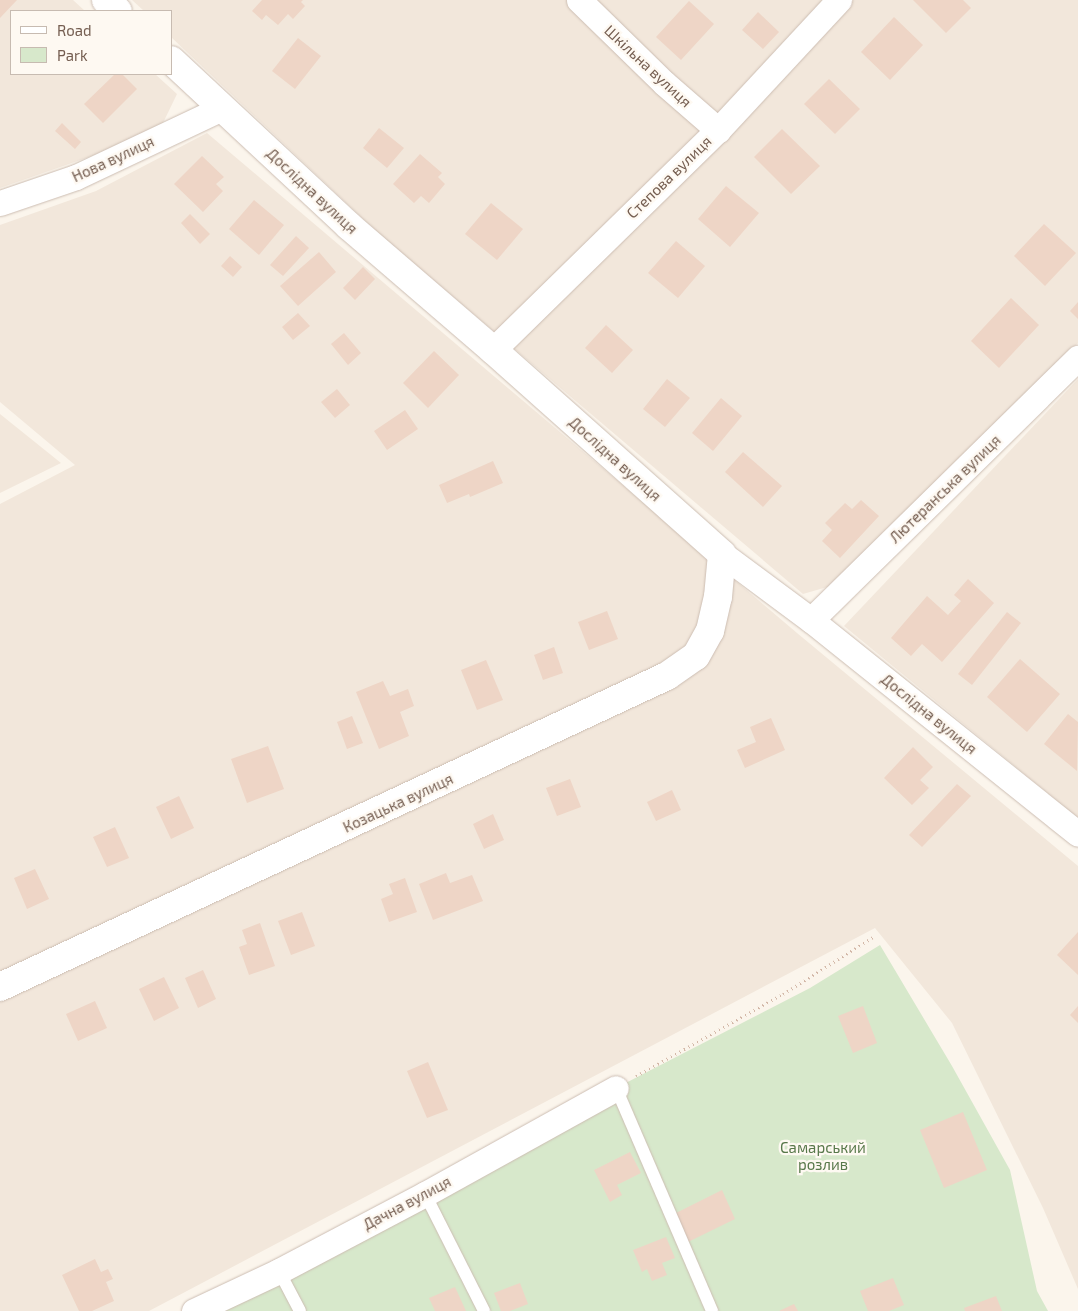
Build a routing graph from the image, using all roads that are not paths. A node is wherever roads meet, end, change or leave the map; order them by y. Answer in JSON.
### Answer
{"nodes":[{"id":1,"x":106,"y":0,"type":"edge"},
{"id":2,"x":579,"y":0,"type":"edge"},
{"id":3,"x":840,"y":0,"type":"edge"},
{"id":4,"x":117,"y":10,"type":"edge"},
{"id":5,"x":172,"y":61,"type":"edge"},
{"id":6,"x":222,"y":108,"type":"junction"},
{"id":7,"x":718,"y":130,"type":"junction"},
{"id":8,"x":0,"y":203,"type":"edge"},
{"id":9,"x":493,"y":350,"type":"junction"},
{"id":10,"x":1078,"y":358,"type":"edge"},
{"id":11,"x":722,"y":554,"type":"junction"},
{"id":12,"x":811,"y":620,"type":"junction"},
{"id":13,"x":1078,"y":834,"type":"edge"},
{"id":14,"x":0,"y":987,"type":"edge"},
{"id":15,"x":616,"y":1088,"type":"joint"},
{"id":16,"x":425,"y":1194,"type":"junction"},
{"id":17,"x":279,"y":1271,"type":"junction"},
{"id":18,"x":194,"y":1311,"type":"edge"},
{"id":19,"x":300,"y":1311,"type":"edge"},
{"id":20,"x":484,"y":1311,"type":"edge"},
{"id":21,"x":712,"y":1311,"type":"edge"}],
"edges":[{"from":1,"to":4,"type":"street"},
{"from":2,"to":7,"type":"street","name":"Шкільна вулиця"},
{"from":3,"to":7,"type":"street","name":"Степова вулиця"},
{"from":5,"to":6,"type":"street","name":"Дослідна вулиця"},
{"from":6,"to":8,"type":"street","name":"Нова вулиця"},
{"from":6,"to":9,"type":"street","name":"Дослідна вулиця"},
{"from":7,"to":9,"type":"street","name":"Степова вулиця"},
{"from":9,"to":11,"type":"street","name":"Дослідна вулиця"},
{"from":10,"to":12,"type":"street","name":"Лютеранська вулиця"},
{"from":11,"to":12,"type":"street","name":"Дослідна вулиця"},
{"from":11,"to":14,"type":"street","name":"Козацька вулиця"},
{"from":12,"to":13,"type":"street","name":"Дослідна вулиця"},
{"from":15,"to":16,"type":"street","name":"Дачна вулиця"},
{"from":15,"to":21,"type":"lane"},
{"from":16,"to":17,"type":"street","name":"Дачна вулиця"},
{"from":16,"to":20,"type":"lane"},
{"from":17,"to":18,"type":"street","name":"Дачна вулиця"},
{"from":17,"to":19,"type":"lane"}]}
